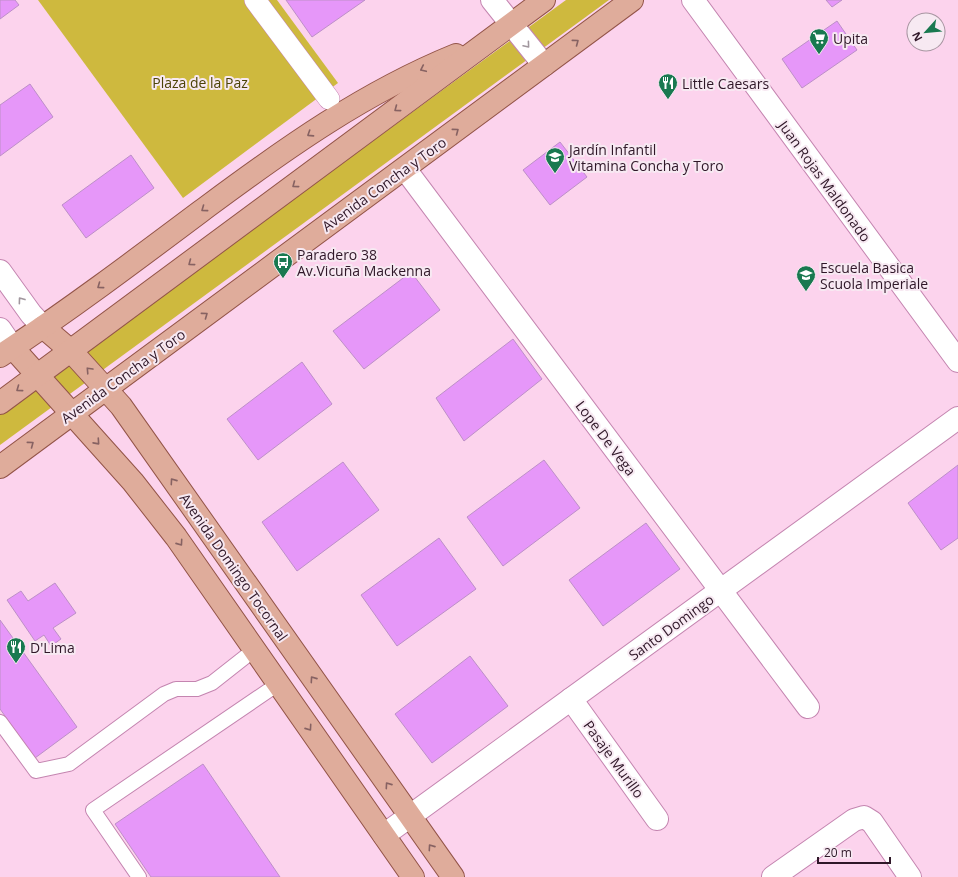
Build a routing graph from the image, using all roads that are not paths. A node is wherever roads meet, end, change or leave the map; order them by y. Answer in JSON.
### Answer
{"nodes":[{"id":1,"x":255,"y":0,"type":"edge"},
{"id":2,"x":492,"y":0,"type":"edge"},
{"id":3,"x":544,"y":0,"type":"edge"},
{"id":4,"x":632,"y":0,"type":"edge"},
{"id":5,"x":693,"y":0,"type":"edge"},
{"id":6,"x":510,"y":25,"type":"junction"},
{"id":7,"x":485,"y":44,"type":"junction"},
{"id":8,"x":544,"y":65,"type":"junction"},
{"id":9,"x":329,"y":99,"type":"dead end"},
{"id":10,"x":405,"y":169,"type":"junction"},
{"id":11,"x":0,"y":271,"type":"edge"},
{"id":12,"x":43,"y":327,"type":"junction"},
{"id":13,"x":0,"y":329,"type":"edge"},
{"id":14,"x":71,"y":351,"type":"junction"},
{"id":15,"x":7,"y":352,"type":"edge"},
{"id":16,"x":958,"y":361,"type":"edge"},
{"id":17,"x":38,"y":376,"type":"junction"},
{"id":18,"x":106,"y":388,"type":"junction"},
{"id":19,"x":0,"y":403,"type":"edge"},
{"id":20,"x":71,"y":413,"type":"junction"},
{"id":21,"x":958,"y":418,"type":"edge"},
{"id":22,"x":0,"y":467,"type":"edge"},
{"id":23,"x":720,"y":591,"type":"junction"},
{"id":24,"x":254,"y":650,"type":"junction"},
{"id":25,"x":278,"y":684,"type":"junction"},
{"id":26,"x":571,"y":700,"type":"junction"},
{"id":27,"x":808,"y":707,"type":"dead end"},
{"id":28,"x":0,"y":722,"type":"edge"},
{"id":29,"x":410,"y":817,"type":"junction"},
{"id":30,"x":657,"y":819,"type":"dead end"},
{"id":31,"x":384,"y":835,"type":"junction"},
{"id":32,"x":139,"y":877,"type":"edge"},
{"id":33,"x":413,"y":877,"type":"edge"},
{"id":34,"x":453,"y":877,"type":"edge"},
{"id":35,"x":773,"y":877,"type":"edge"},
{"id":36,"x":910,"y":877,"type":"edge"}],
"edges":[{"from":1,"to":9,"type":"street"},
{"from":2,"to":6,"type":"street"},
{"from":3,"to":6,"type":"main road"},
{"from":8,"to":4,"type":"main road","name":"Avenida Concha y Toro","one_way":true},
{"from":5,"to":16,"type":"street","name":"Juan Rojas Maldonado"},
{"from":6,"to":7,"type":"main road"},
{"from":6,"to":8,"type":"street","one_way":true},
{"from":7,"to":12,"type":"main road","one_way":true},
{"from":7,"to":14,"type":"main road","one_way":true},
{"from":10,"to":8,"type":"main road","name":"Avenida Concha y Toro","one_way":true},
{"from":18,"to":10,"type":"main road","name":"Avenida Concha y Toro","one_way":true},
{"from":10,"to":23,"type":"street","name":"Lope De Vega"},
{"from":12,"to":11,"type":"street","name":"Avenida Domingo Tocornal","one_way":true},
{"from":12,"to":14,"type":"main road","name":"Avenida Domingo Tocornal"},
{"from":12,"to":15,"type":"main road"},
{"from":13,"to":15,"type":"street"},
{"from":14,"to":17,"type":"main road"},
{"from":18,"to":14,"type":"main road","name":"Avenida Domingo Tocornal","one_way":true},
{"from":15,"to":17,"type":"main road"},
{"from":17,"to":19,"type":"main road","one_way":true},
{"from":17,"to":20,"type":"main road"},
{"from":18,"to":20,"type":"main road","name":"Avenida Concha y Toro"},
{"from":29,"to":18,"type":"main road","name":"Avenida Domingo Tocornal","one_way":true},
{"from":22,"to":20,"type":"main road","name":"Avenida Concha y Toro","one_way":true},
{"from":20,"to":24,"type":"main road","one_way":true},
{"from":21,"to":23,"type":"street","name":"Santo Domingo"},
{"from":23,"to":26,"type":"street","name":"Santo Domingo"},
{"from":23,"to":27,"type":"street","name":"Lope De Vega"},
{"from":24,"to":25,"type":"main road"},
{"from":24,"to":28,"type":"lane"},
{"from":25,"to":31,"type":"main road","one_way":true},
{"from":25,"to":32,"type":"lane"},
{"from":26,"to":29,"type":"street","name":"Santo Domingo"},
{"from":26,"to":30,"type":"street","name":"Pasaje Murillo"},
{"from":29,"to":31,"type":"street","name":"Santo Domingo"},
{"from":34,"to":29,"type":"main road","name":"Avenida Domingo Tocornal","one_way":true},
{"from":31,"to":33,"type":"main road"},
{"from":35,"to":36,"type":"street"}]}
